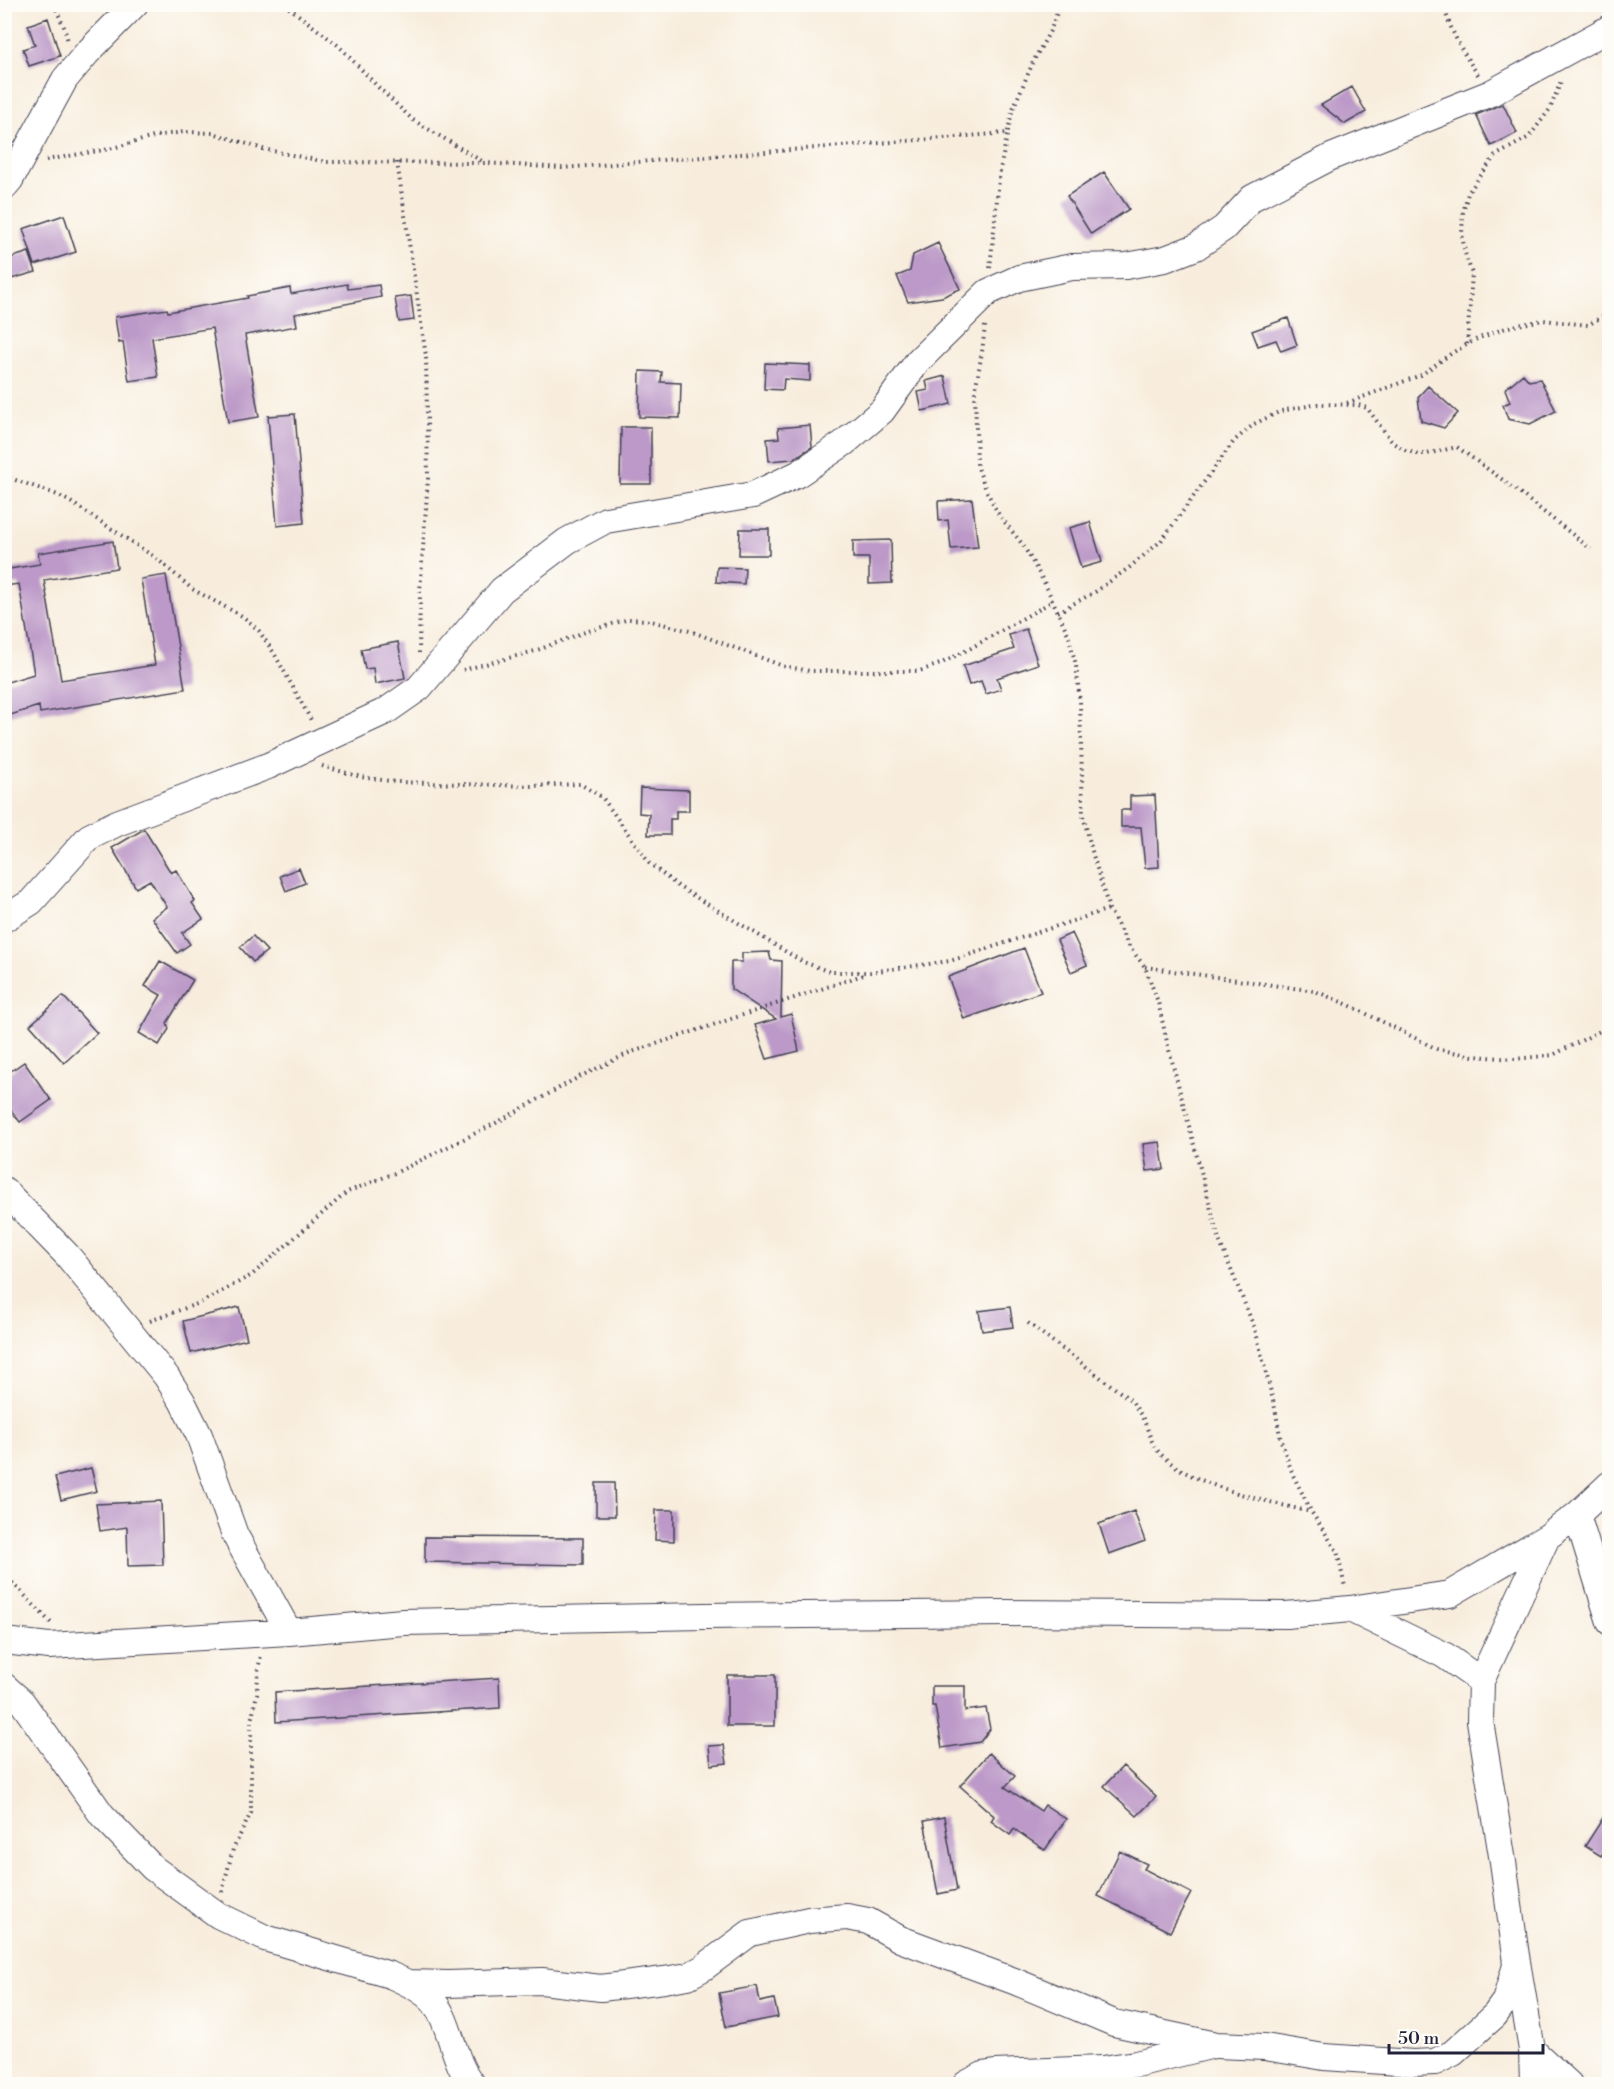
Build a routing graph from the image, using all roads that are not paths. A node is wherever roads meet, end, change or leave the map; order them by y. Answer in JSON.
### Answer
{"nodes":[{"id":1,"x":135,"y":4,"type":"edge"},
{"id":2,"x":1610,"y":28,"type":"edge"},
{"id":3,"x":9,"y":176,"type":"edge"},
{"id":4,"x":4,"y":919,"type":"edge"},
{"id":5,"x":4,"y":1190,"type":"edge"},
{"id":6,"x":1610,"y":1484,"type":"edge"},
{"id":7,"x":1576,"y":1515,"type":"junction"},
{"id":8,"x":1547,"y":1537,"type":"junction"},
{"id":9,"x":1350,"y":1609,"type":"junction"},
{"id":10,"x":1610,"y":1622,"type":"edge"},
{"id":11,"x":277,"y":1633,"type":"junction"},
{"id":12,"x":4,"y":1641,"type":"edge"},
{"id":13,"x":1481,"y":1681,"type":"junction"},
{"id":14,"x":4,"y":1686,"type":"edge"},
{"id":15,"x":1517,"y":1962,"type":"junction"},
{"id":16,"x":408,"y":1983,"type":"junction"},
{"id":17,"x":1216,"y":2045,"type":"junction"},
{"id":18,"x":1532,"y":2050,"type":"junction"},
{"id":19,"x":472,"y":2085,"type":"edge"},
{"id":20,"x":966,"y":2085,"type":"edge"},
{"id":21,"x":1533,"y":2085,"type":"edge"},
{"id":22,"x":1569,"y":2085,"type":"edge"}],
"edges":[{"from":1,"to":3,"type":"street"},
{"from":2,"to":4,"type":"street"},
{"from":5,"to":11,"type":"street"},
{"from":6,"to":7,"type":"street"},
{"from":7,"to":8,"type":"street"},
{"from":7,"to":10,"type":"street"},
{"from":8,"to":9,"type":"street"},
{"from":8,"to":13,"type":"street"},
{"from":9,"to":11,"type":"street"},
{"from":9,"to":13,"type":"street"},
{"from":11,"to":12,"type":"street"},
{"from":13,"to":15,"type":"street"},
{"from":14,"to":16,"type":"street"},
{"from":15,"to":17,"type":"street"},
{"from":15,"to":18,"type":"street"},
{"from":16,"to":17,"type":"street"},
{"from":16,"to":19,"type":"street"},
{"from":17,"to":20,"type":"street"},
{"from":18,"to":21,"type":"street"},
{"from":18,"to":22,"type":"street"}]}
